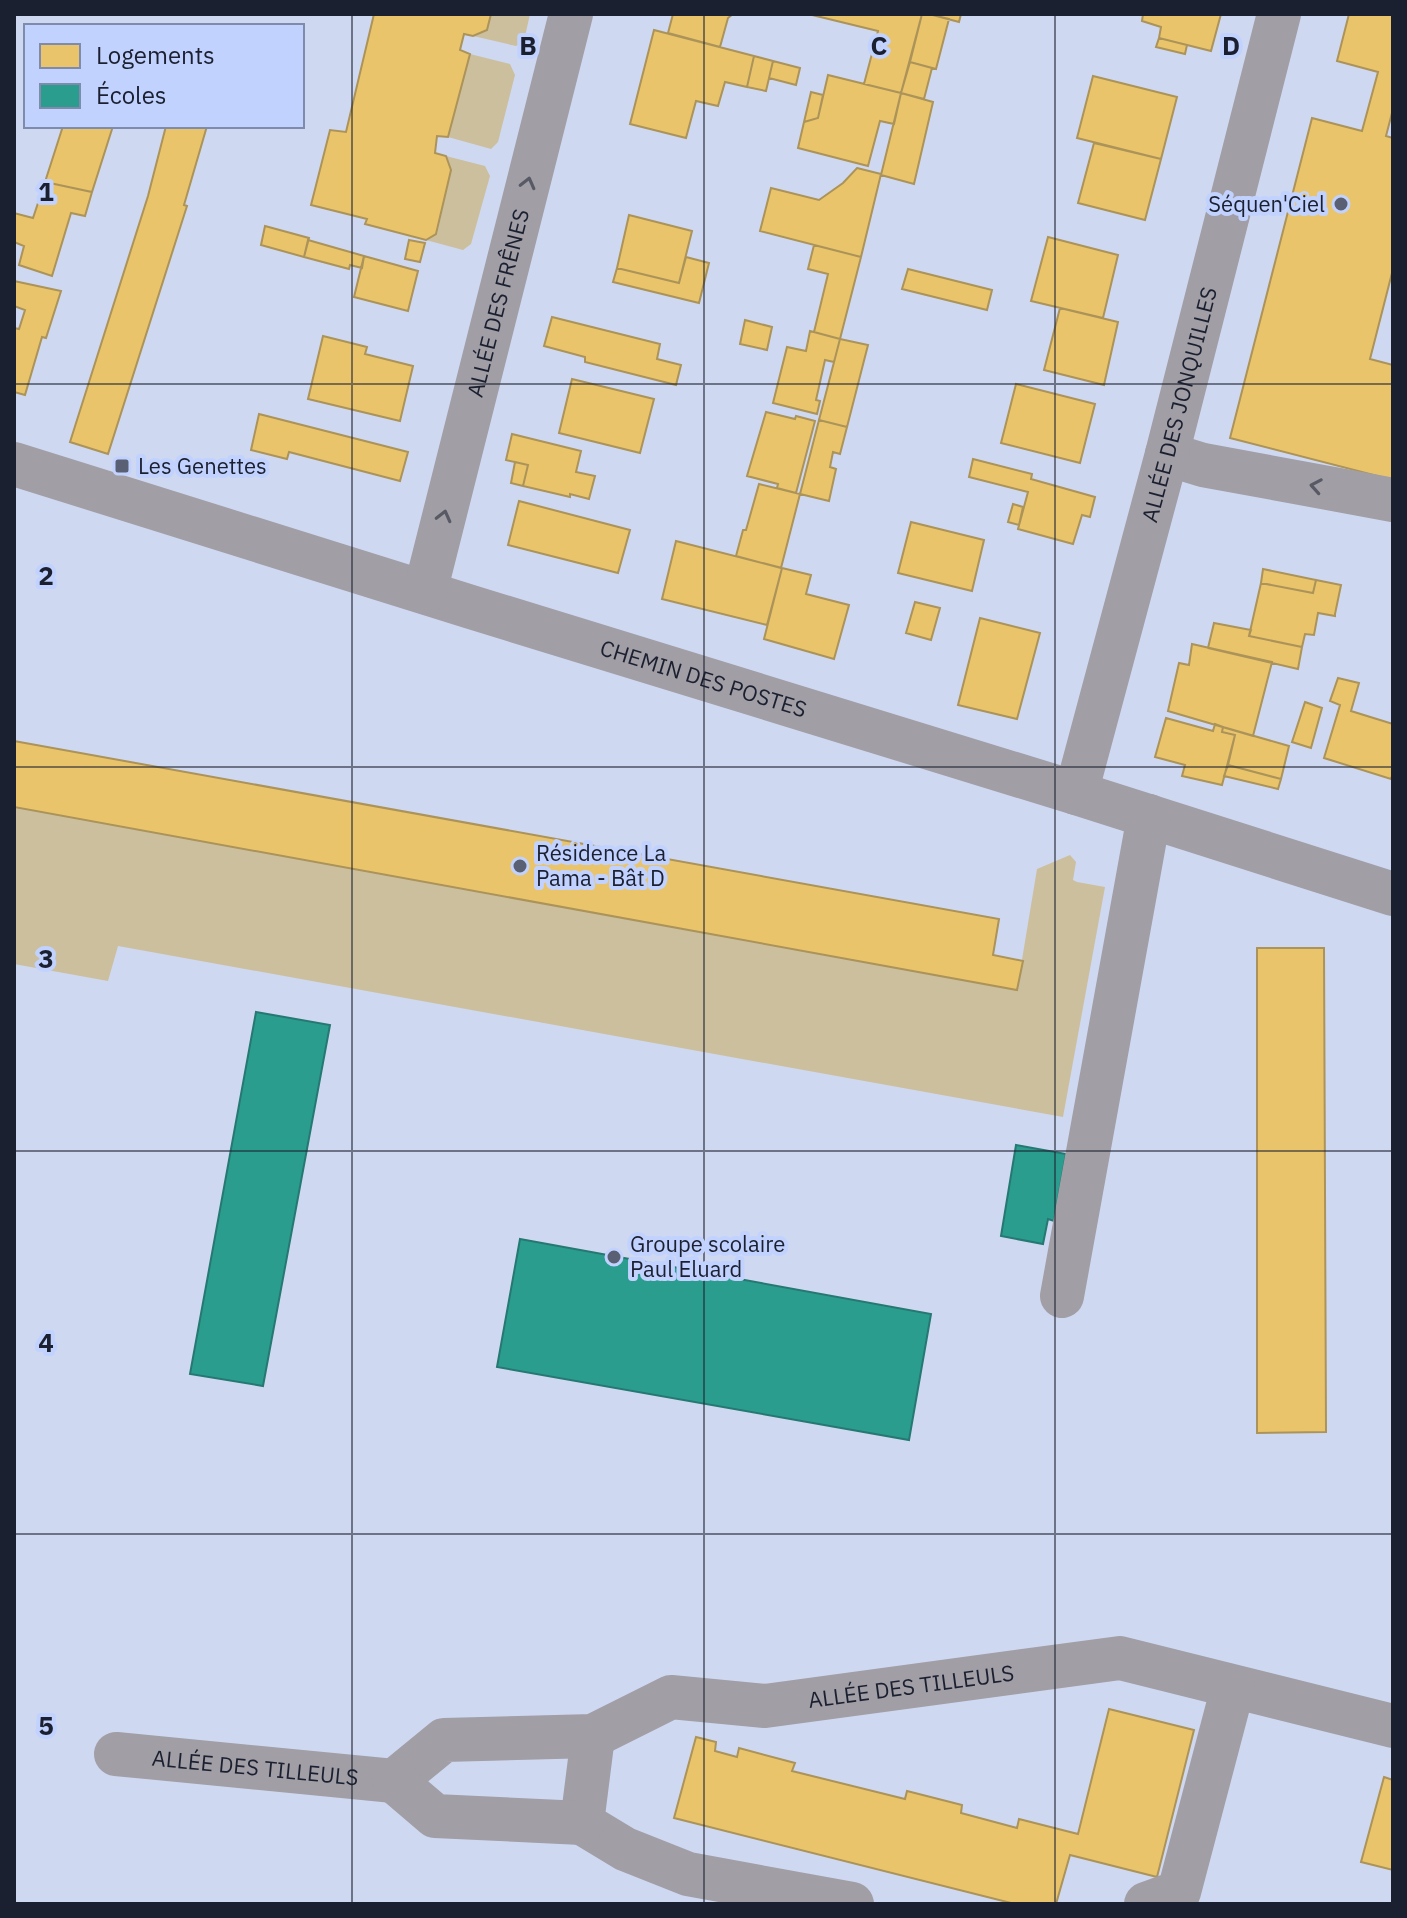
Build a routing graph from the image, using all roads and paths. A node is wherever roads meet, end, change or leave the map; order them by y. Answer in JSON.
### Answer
{"nodes":[{"id":1,"x":571,"y":14,"type":"edge"},
{"id":2,"x":1279,"y":14,"type":"edge"},
{"id":3,"x":1167,"y":454,"type":"junction"},
{"id":4,"x":14,"y":464,"type":"edge"},
{"id":5,"x":1393,"y":500,"type":"edge"},
{"id":6,"x":425,"y":592,"type":"junction"},
{"id":7,"x":1076,"y":793,"type":"junction"},
{"id":8,"x":1149,"y":816,"type":"junction"},
{"id":9,"x":1393,"y":894,"type":"edge"},
{"id":10,"x":1062,"y":1296,"type":"dead end"},
{"id":11,"x":1233,"y":1687,"type":"junction"},
{"id":12,"x":1393,"y":1726,"type":"edge"},
{"id":13,"x":593,"y":1736,"type":"junction"},
{"id":14,"x":116,"y":1754,"type":"dead end"},
{"id":15,"x":394,"y":1781,"type":"junction"},
{"id":16,"x":582,"y":1823,"type":"junction"},
{"id":17,"x":852,"y":1904,"type":"edge"},
{"id":18,"x":1146,"y":1904,"type":"edge"}],
"edges":[{"from":6,"to":1,"type":"street","name":"ALLÉE DES FRÊNES","one_way":true},
{"from":2,"to":3,"type":"street","name":"ALLÉE DES JONQUILLES"},
{"from":5,"to":3,"type":"street","one_way":true},
{"from":3,"to":7,"type":"street","name":"ALLÉE DES JONQUILLES"},
{"from":4,"to":6,"type":"street","name":"CHEMIN DES POSTES"},
{"from":6,"to":7,"type":"street","name":"CHEMIN DES POSTES"},
{"from":7,"to":8,"type":"street","name":"CHEMIN DES POSTES"},
{"from":8,"to":9,"type":"street","name":"CHEMIN DES POSTES"},
{"from":8,"to":10,"type":"street"},
{"from":11,"to":12,"type":"street","name":"ALLÉE DES TILLEULS"},
{"from":11,"to":13,"type":"street","name":"ALLÉE DES TILLEULS"},
{"from":11,"to":18,"type":"street"},
{"from":13,"to":15,"type":"street","name":"ALLÉE DES TILLEULS"},
{"from":13,"to":16,"type":"street"},
{"from":14,"to":15,"type":"street","name":"ALLÉE DES TILLEULS"},
{"from":15,"to":16,"type":"street"},
{"from":16,"to":17,"type":"street"}]}
